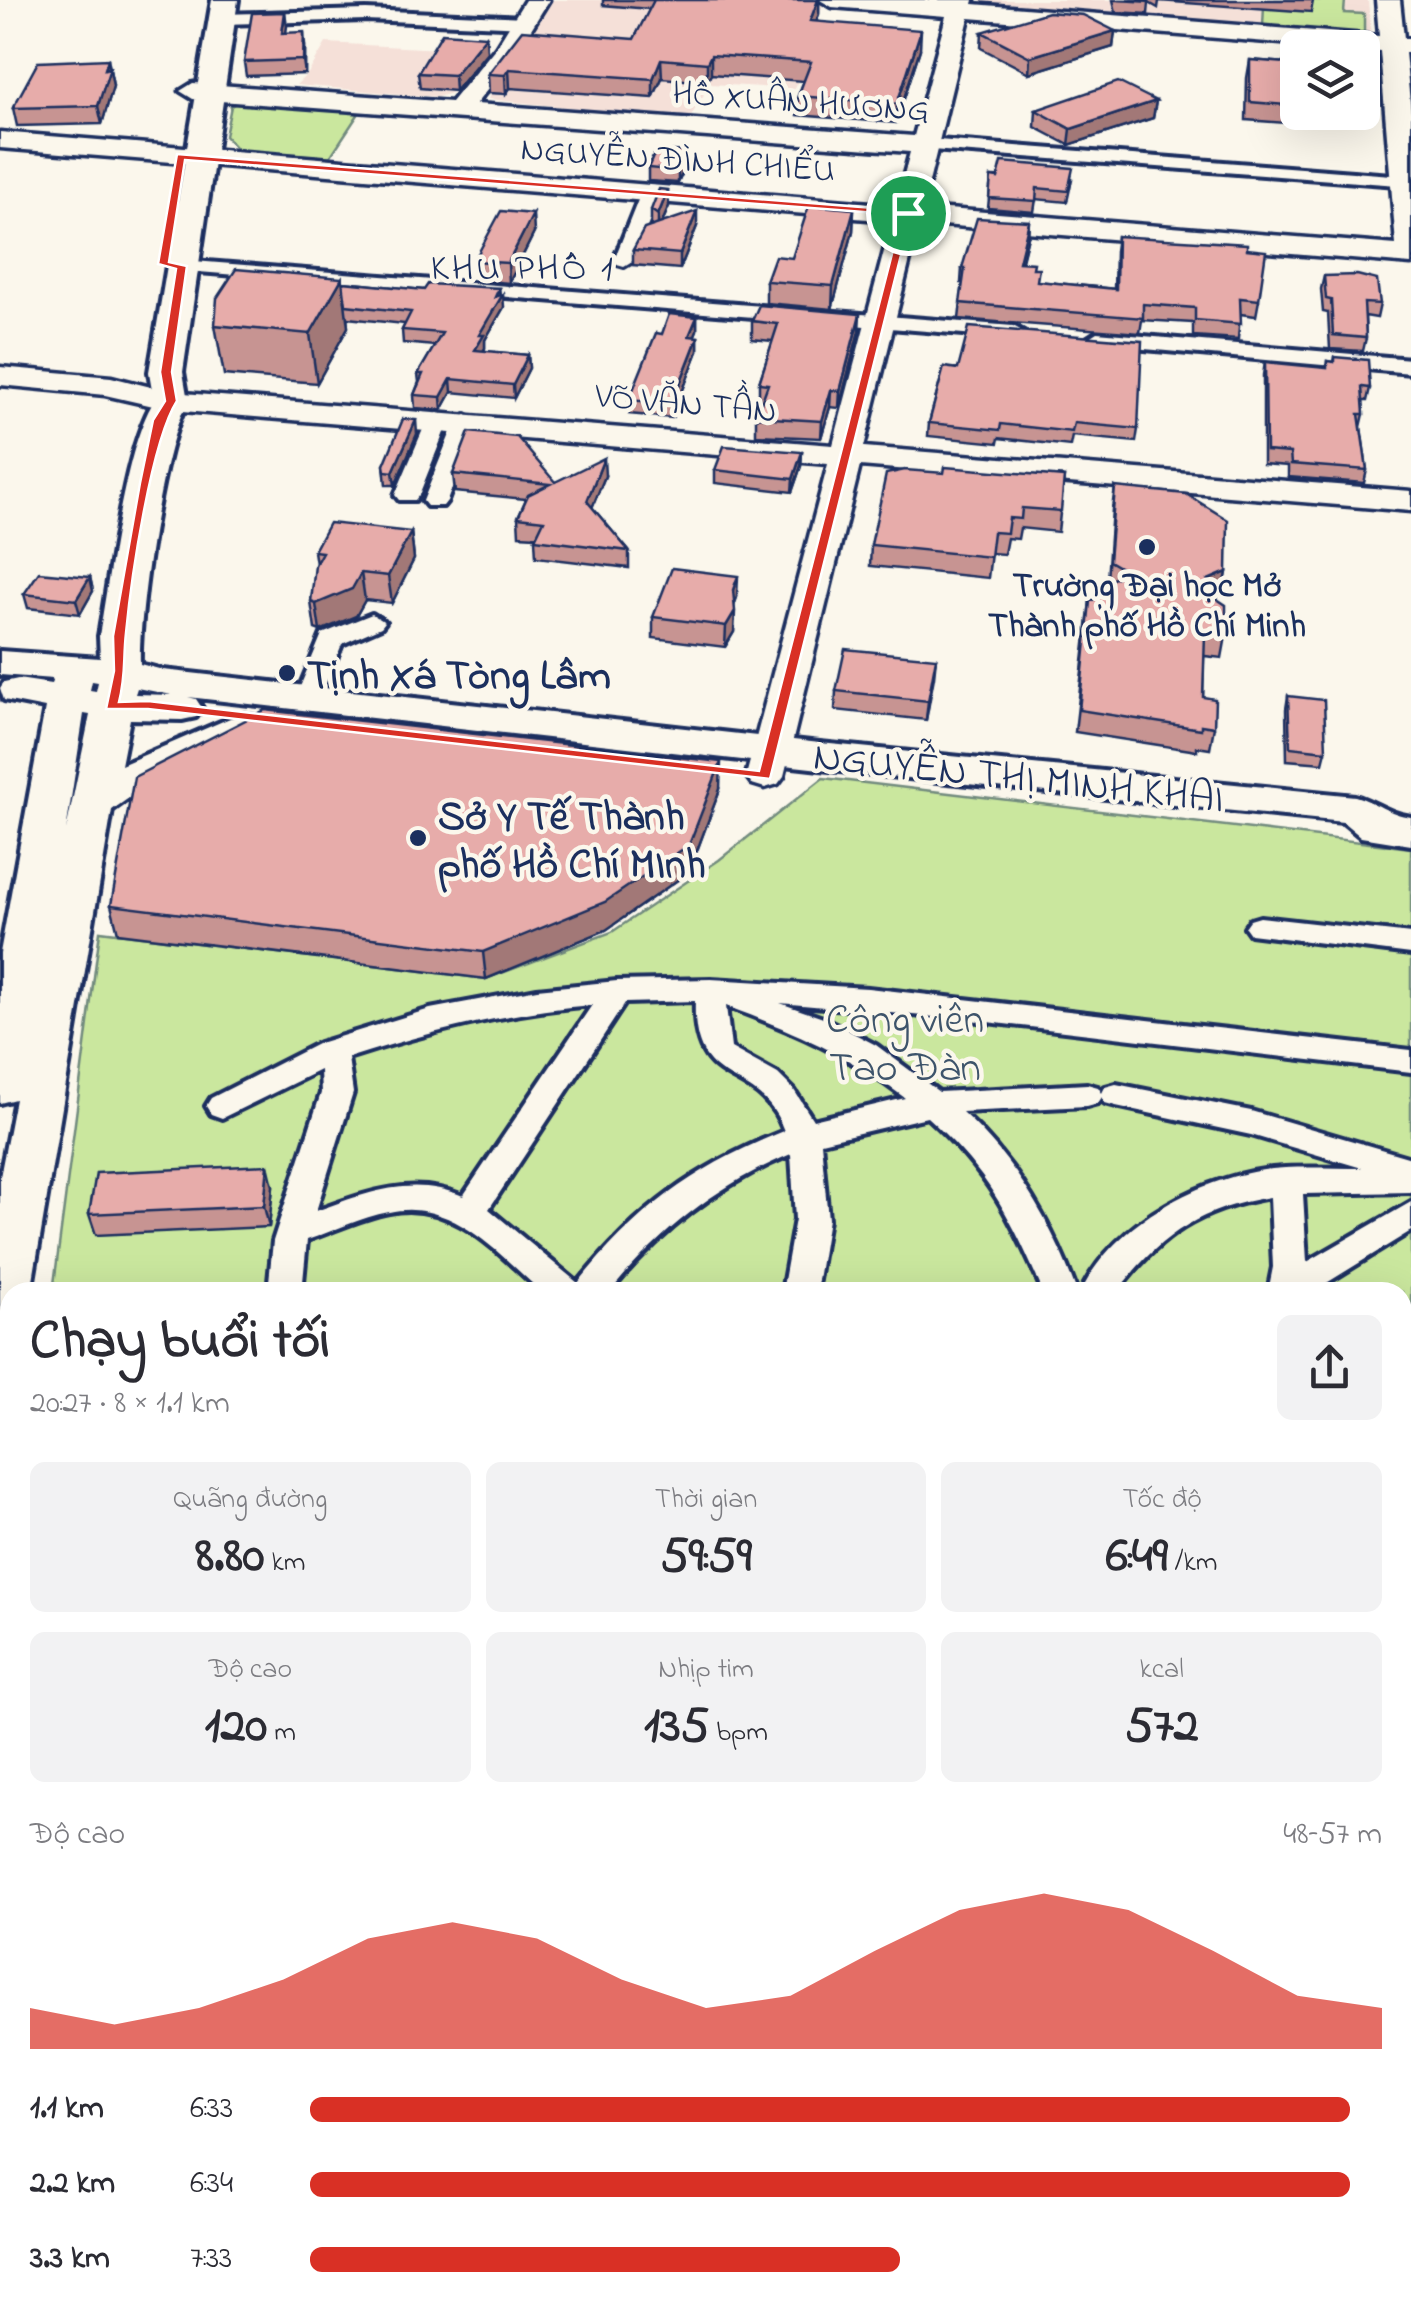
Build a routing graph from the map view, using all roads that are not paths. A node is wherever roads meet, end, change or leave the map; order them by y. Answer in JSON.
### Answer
{"nodes":[{"id":1,"x":832,"y":0,"type":"edge"},
{"id":2,"x":1388,"y":0,"type":"edge"},
{"id":3,"x":960,"y":5,"type":"edge"},
{"id":4,"x":219,"y":6,"type":"edge"},
{"id":5,"x":531,"y":11,"type":"edge"},
{"id":6,"x":1401,"y":45,"type":"edge"},
{"id":7,"x":201,"y":92,"type":"junction"},
{"id":8,"x":459,"y":109,"type":"junction"},
{"id":9,"x":0,"y":140,"type":"edge"},
{"id":10,"x":925,"y":145,"type":"junction"},
{"id":11,"x":190,"y":157,"type":"junction"},
{"id":12,"x":1404,"y":182,"type":"junction"},
{"id":13,"x":650,"y":195,"type":"junction"},
{"id":14,"x":908,"y":213,"type":"junction"},
{"id":15,"x":1411,"y":255,"type":"edge"},
{"id":16,"x":624,"y":260,"type":"dead end"},
{"id":17,"x":172,"y":265,"type":"junction"},
{"id":18,"x":880,"y":321,"type":"junction"},
{"id":19,"x":1034,"y":334,"type":"edge"},
{"id":20,"x":1072,"y":337,"type":"edge"},
{"id":21,"x":1411,"y":366,"type":"edge"},
{"id":22,"x":0,"y":376,"type":"edge"},
{"id":23,"x":0,"y":391,"type":"edge"},
{"id":24,"x":133,"y":396,"type":"junction"},
{"id":25,"x":171,"y":401,"type":"junction"},
{"id":26,"x":452,"y":421,"type":"junction"},
{"id":27,"x":846,"y":458,"type":"junction"},
{"id":28,"x":407,"y":495,"type":"dead end"},
{"id":29,"x":434,"y":501,"type":"dead end"},
{"id":30,"x":1411,"y":501,"type":"edge"},
{"id":31,"x":372,"y":622,"type":"dead end"},
{"id":32,"x":0,"y":663,"type":"edge"},
{"id":33,"x":0,"y":688,"type":"edge"},
{"id":34,"x":116,"y":689,"type":"junction"},
{"id":35,"x":0,"y":698,"type":"edge"},
{"id":36,"x":308,"y":698,"type":"junction"},
{"id":37,"x":67,"y":702,"type":"junction"},
{"id":38,"x":268,"y":718,"type":"junction"},
{"id":39,"x":768,"y":763,"type":"junction"},
{"id":40,"x":92,"y":804,"type":"junction"},
{"id":41,"x":1393,"y":829,"type":"edge"},
{"id":42,"x":1260,"y":926,"type":"dead end"},
{"id":43,"x":13,"y":929,"type":"edge"},
{"id":44,"x":1411,"y":944,"type":"edge"},
{"id":45,"x":710,"y":989,"type":"junction"},
{"id":46,"x":616,"y":991,"type":"junction"},
{"id":47,"x":330,"y":1051,"type":"junction"},
{"id":48,"x":1411,"y":1061,"type":"edge"},
{"id":49,"x":0,"y":1086,"type":"edge"},
{"id":50,"x":928,"y":1103,"type":"junction"},
{"id":51,"x":222,"y":1106,"type":"dead end"},
{"id":52,"x":801,"y":1136,"type":"junction"},
{"id":53,"x":1411,"y":1170,"type":"edge"},
{"id":54,"x":1286,"y":1180,"type":"junction"},
{"id":55,"x":1411,"y":1180,"type":"edge"},
{"id":56,"x":470,"y":1212,"type":"junction"},
{"id":57,"x":1411,"y":1215,"type":"edge"},
{"id":58,"x":292,"y":1232,"type":"junction"},
{"id":59,"x":6,"y":1282,"type":"edge"},
{"id":60,"x":285,"y":1282,"type":"edge"},
{"id":61,"x":553,"y":1282,"type":"edge"},
{"id":62,"x":598,"y":1282,"type":"edge"},
{"id":63,"x":801,"y":1282,"type":"edge"},
{"id":64,"x":1056,"y":1282,"type":"edge"},
{"id":65,"x":1106,"y":1282,"type":"edge"},
{"id":66,"x":1287,"y":1282,"type":"edge"},
{"id":67,"x":1302,"y":1282,"type":"edge"}],
"edges":[{"from":1,"to":3,"type":"street"},
{"from":2,"to":6,"type":"street"},
{"from":3,"to":6,"type":"street"},
{"from":3,"to":10,"type":"street"},
{"from":4,"to":5,"type":"street"},
{"from":4,"to":7,"type":"main road"},
{"from":5,"to":8,"type":"street"},
{"from":6,"to":12,"type":"street"},
{"from":7,"to":8,"type":"street","name":"HỒ XUÂN HƯƠNG"},
{"from":7,"to":11,"type":"main road"},
{"from":8,"to":10,"type":"street","name":"HỒ XUÂN HƯƠNG"},
{"from":9,"to":11,"type":"street","name":"NGUYỄN ĐÌNH CHIỂU"},
{"from":10,"to":12,"type":"street","name":"HỒ XUÂN HƯƠNG"},
{"from":10,"to":14,"type":"street"},
{"from":11,"to":13,"type":"street","name":"NGUYỄN ĐÌNH CHIỂU"},
{"from":11,"to":17,"type":"main road"},
{"from":12,"to":15,"type":"street"},
{"from":13,"to":14,"type":"street","name":"NGUYỄN ĐÌNH CHIỂU"},
{"from":13,"to":16,"type":"street"},
{"from":14,"to":15,"type":"street","name":"NGUYỄN ĐÌNH CHIỂU"},
{"from":14,"to":18,"type":"street"},
{"from":17,"to":18,"type":"street"},
{"from":17,"to":24,"type":"main road"},
{"from":17,"to":25,"type":"main road"},
{"from":18,"to":19,"type":"street"},
{"from":18,"to":27,"type":"street"},
{"from":20,"to":21,"type":"street"},
{"from":22,"to":24,"type":"street","name":"VÕ VĂN TẦN"},
{"from":23,"to":24,"type":"street","name":"VÕ VĂN TẦN"},
{"from":24,"to":25,"type":"street","name":"VÕ VĂN TẦN"},
{"from":24,"to":37,"type":"main road"},
{"from":25,"to":26,"type":"street","name":"VÕ VĂN TẦN"},
{"from":25,"to":34,"type":"main road"},
{"from":26,"to":27,"type":"street","name":"VÕ VĂN TẦN"},
{"from":26,"to":28,"type":"street"},
{"from":26,"to":29,"type":"street"},
{"from":27,"to":30,"type":"street","name":"VÕ VĂN TẦN"},
{"from":27,"to":39,"type":"street"},
{"from":31,"to":36,"type":"street"},
{"from":32,"to":37,"type":"main road","name":"NGUYỄN THỊ MINH KHAI"},
{"from":33,"to":37,"type":"main road","name":"NGUYỄN THỊ MINH KHAI"},
{"from":34,"to":36,"type":"main road","name":"NGUYỄN THỊ MINH KHAI"},
{"from":34,"to":37,"type":"main road","name":"NGUYỄN THỊ MINH KHAI"},
{"from":34,"to":38,"type":"main road","name":"NGUYỄN THỊ MINH KHAI"},
{"from":34,"to":40,"type":"main road"},
{"from":35,"to":37,"type":"main road"},
{"from":36,"to":39,"type":"main road","name":"NGUYỄN THỊ MINH KHAI"},
{"from":37,"to":43,"type":"main road"},
{"from":38,"to":39,"type":"main road","name":"NGUYỄN THỊ MINH KHAI"},
{"from":38,"to":40,"type":"main road"},
{"from":39,"to":41,"type":"main road","name":"NGUYỄN THỊ MINH KHAI"},
{"from":40,"to":59,"type":"main road"},
{"from":42,"to":44,"type":"street"},
{"from":43,"to":49,"type":"main road"},
{"from":45,"to":46,"type":"street"},
{"from":45,"to":48,"type":"street"},
{"from":45,"to":50,"type":"street"},
{"from":45,"to":52,"type":"street"},
{"from":46,"to":47,"type":"street"},
{"from":46,"to":56,"type":"street"},
{"from":47,"to":51,"type":"street"},
{"from":47,"to":58,"type":"street"},
{"from":50,"to":52,"type":"street"},
{"from":50,"to":53,"type":"street"},
{"from":50,"to":64,"type":"street"},
{"from":52,"to":62,"type":"street"},
{"from":52,"to":63,"type":"street"},
{"from":54,"to":55,"type":"street"},
{"from":54,"to":65,"type":"street"},
{"from":54,"to":66,"type":"street"},
{"from":56,"to":58,"type":"street"},
{"from":56,"to":61,"type":"street"},
{"from":57,"to":67,"type":"street"},
{"from":58,"to":60,"type":"street"}]}
